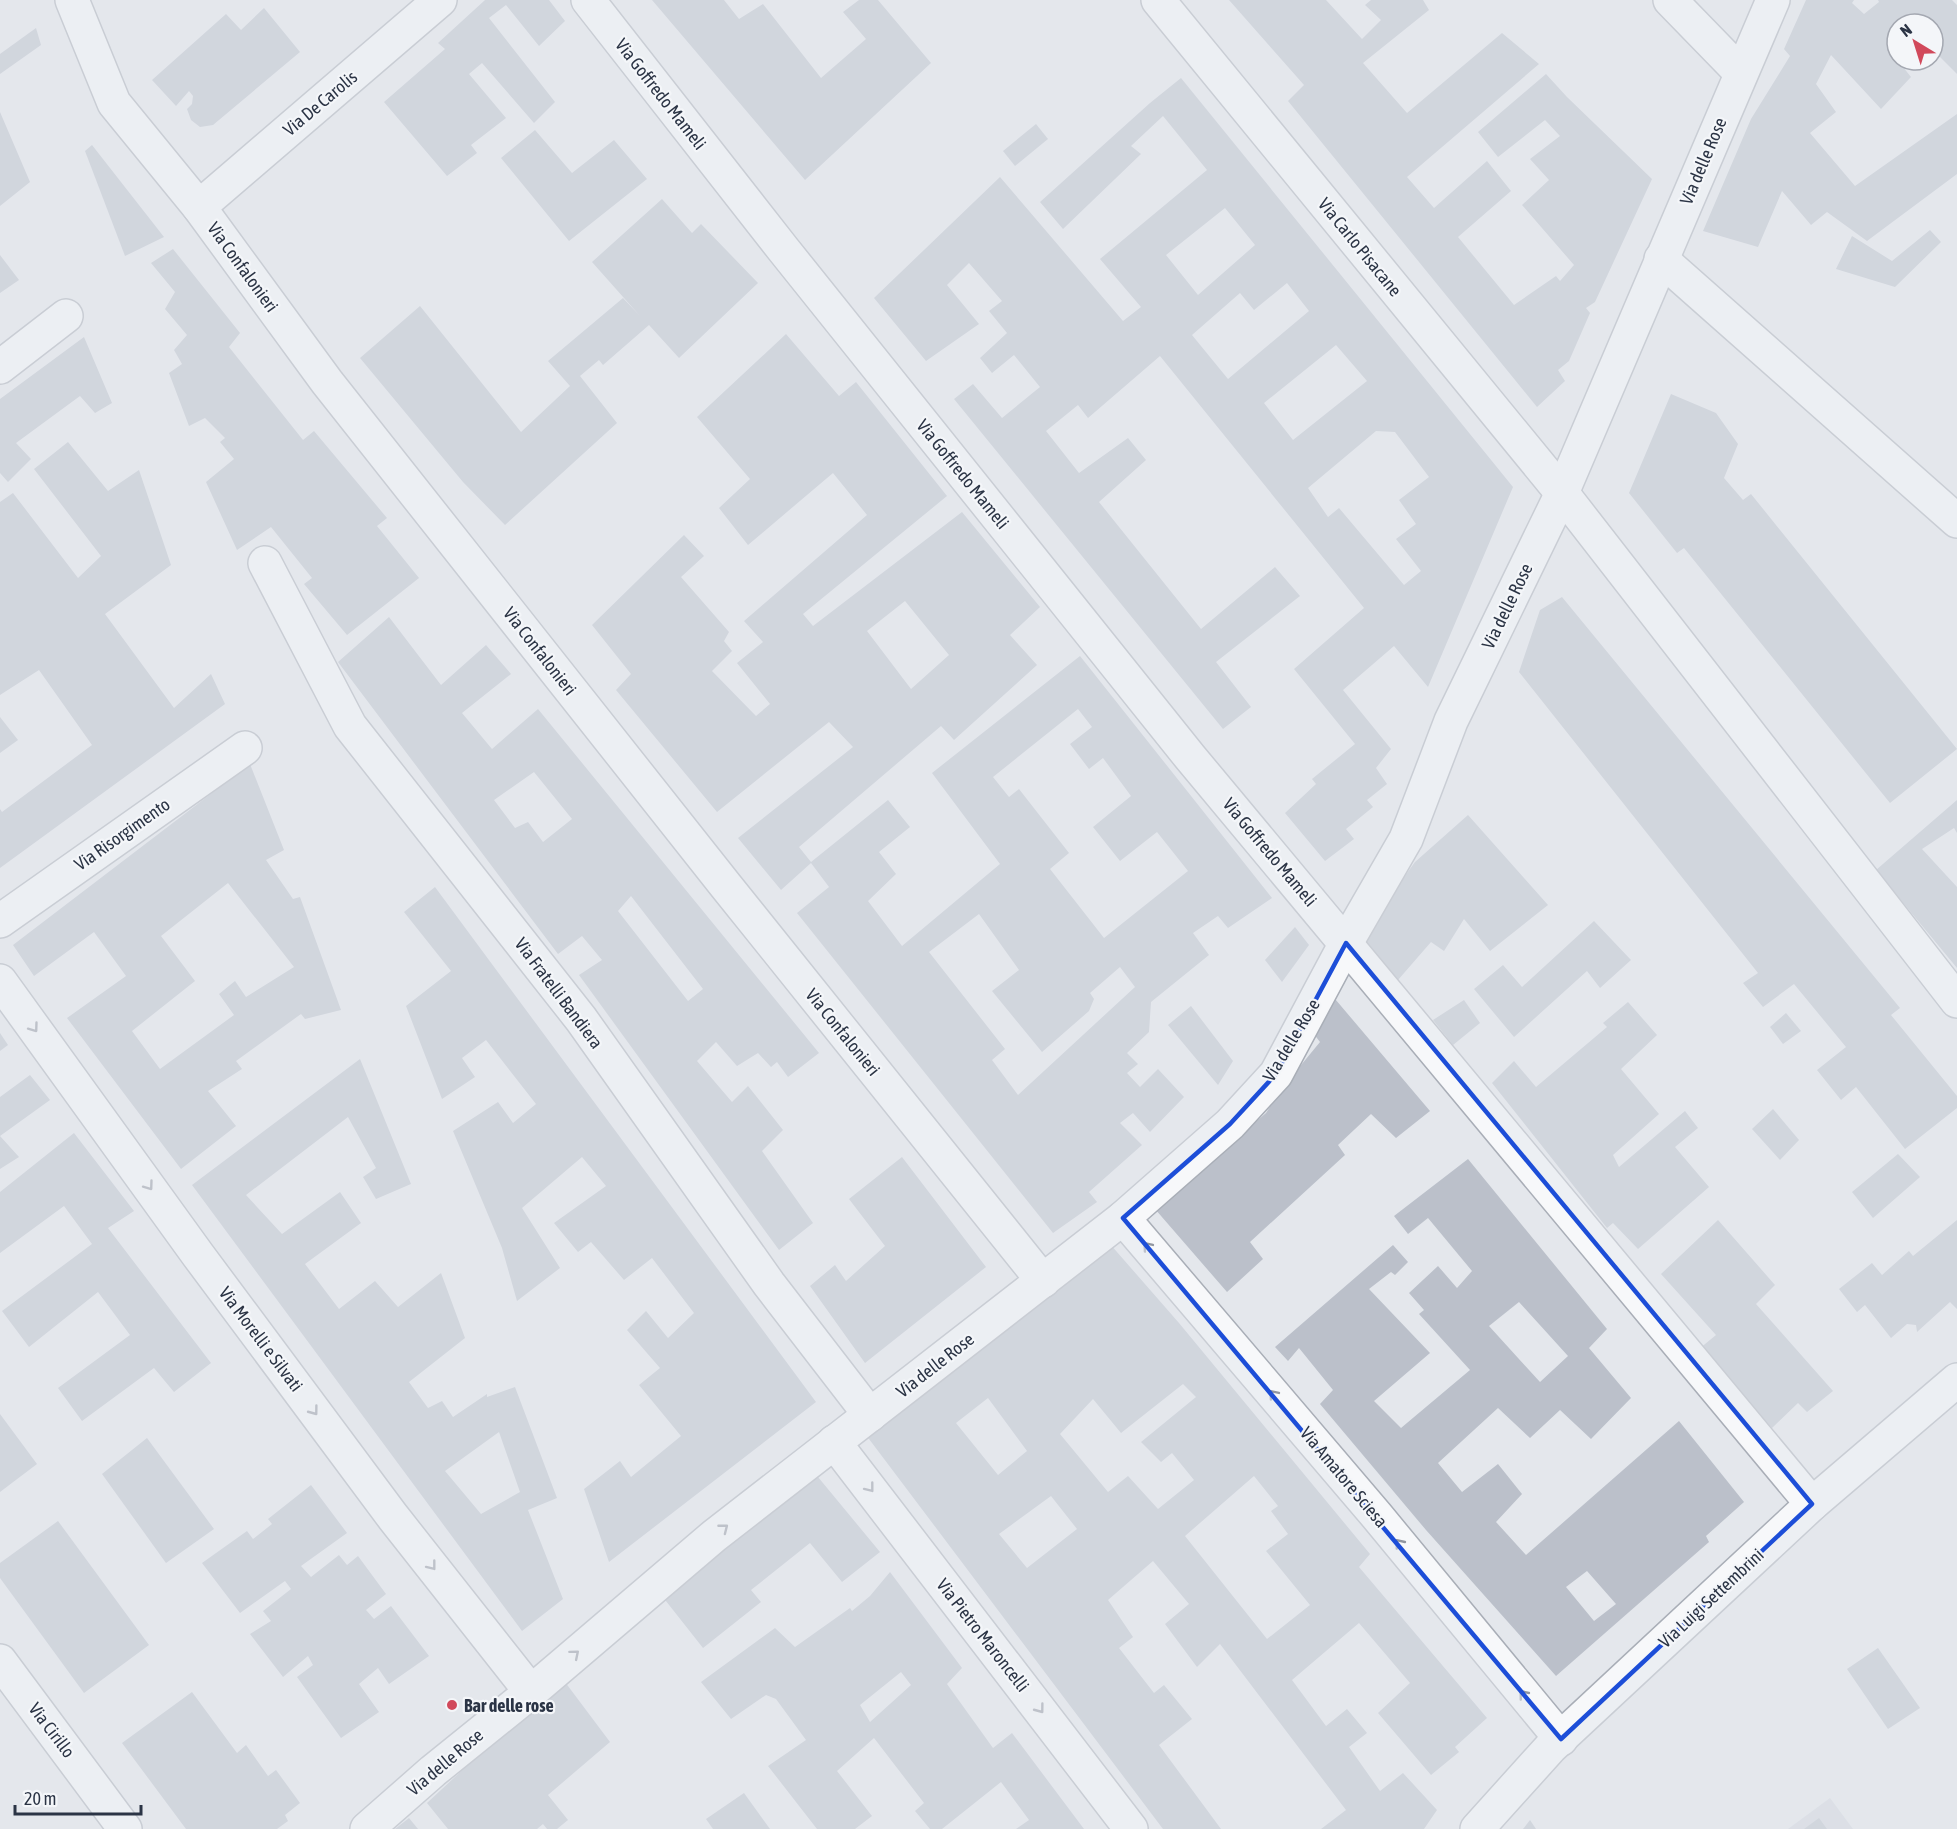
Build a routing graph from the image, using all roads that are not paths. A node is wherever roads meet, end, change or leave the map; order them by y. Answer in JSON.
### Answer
{"nodes":[{"id":1,"x":72,"y":0,"type":"edge"},
{"id":2,"x":440,"y":0,"type":"edge"},
{"id":3,"x":588,"y":0,"type":"edge"},
{"id":4,"x":1158,"y":0,"type":"edge"},
{"id":5,"x":1670,"y":0,"type":"edge"},
{"id":6,"x":1773,"y":0,"type":"edge"},
{"id":7,"x":1741,"y":73,"type":"junction"},
{"id":8,"x":199,"y":207,"type":"junction"},
{"id":9,"x":1661,"y":259,"type":"junction"},
{"id":10,"x":66,"y":316,"type":"dead end"},
{"id":11,"x":0,"y":367,"type":"edge"},
{"id":12,"x":1562,"y":493,"type":"junction"},
{"id":13,"x":1957,"y":521,"type":"edge"},
{"id":14,"x":265,"y":563,"type":"dead end"},
{"id":15,"x":244,"y":748,"type":"dead end"},
{"id":16,"x":0,"y":921,"type":"edge"},
{"id":17,"x":1346,"y":943,"type":"junction"},
{"id":18,"x":0,"y":981,"type":"edge"},
{"id":19,"x":1957,"y":1001,"type":"edge"},
{"id":20,"x":1123,"y":1218,"type":"junction"},
{"id":21,"x":1043,"y":1281,"type":"junction"},
{"id":22,"x":1957,"y":1380,"type":"edge"},
{"id":23,"x":870,"y":1415,"type":"junction"},
{"id":24,"x":834,"y":1442,"type":"junction"},
{"id":25,"x":1812,"y":1504,"type":"junction"},
{"id":26,"x":0,"y":1661,"type":"edge"},
{"id":27,"x":531,"y":1692,"type":"junction"},
{"id":28,"x":1561,"y":1739,"type":"junction"},
{"id":29,"x":125,"y":1829,"type":"edge"},
{"id":30,"x":367,"y":1829,"type":"edge"},
{"id":31,"x":1131,"y":1829,"type":"edge"},
{"id":32,"x":1477,"y":1829,"type":"edge"}],
"edges":[{"from":1,"to":8,"type":"street","name":"Via Confalonieri"},
{"from":2,"to":8,"type":"street","name":"Via De Carolis"},
{"from":3,"to":17,"type":"street","name":"Via Goffredo Mameli"},
{"from":4,"to":12,"type":"street","name":"Via Carlo Pisacane"},
{"from":5,"to":7,"type":"street"},
{"from":6,"to":7,"type":"street","name":"Via delle Rose"},
{"from":7,"to":9,"type":"street","name":"Via delle Rose"},
{"from":8,"to":21,"type":"street","name":"Via Confalonieri"},
{"from":9,"to":12,"type":"street","name":"Via delle Rose"},
{"from":9,"to":13,"type":"street"},
{"from":10,"to":11,"type":"street"},
{"from":12,"to":17,"type":"street","name":"Via delle Rose"},
{"from":12,"to":19,"type":"street","name":"Via Carlo Pisacane"},
{"from":14,"to":23,"type":"street","name":"Via Fratelli Bandiera"},
{"from":15,"to":16,"type":"street","name":"Via Risorgimento"},
{"from":17,"to":20,"type":"street","name":"Via delle Rose"},
{"from":17,"to":25,"type":"street","name":"Via Goffredo Mameli"},
{"from":18,"to":27,"type":"street","name":"Via Morelli e Silvati","one_way":true},
{"from":20,"to":21,"type":"street","name":"Via delle Rose"},
{"from":28,"to":20,"type":"street","name":"Via Amatore Sciesa","one_way":true},
{"from":21,"to":23,"type":"street","name":"Via delle Rose"},
{"from":22,"to":25,"type":"street","name":"Via Luigi Settembrini"},
{"from":23,"to":24,"type":"street","name":"Via delle Rose"},
{"from":27,"to":24,"type":"street","name":"Via delle Rose","one_way":true},
{"from":24,"to":31,"type":"street","name":"Via Pietro Maroncelli","one_way":true},
{"from":25,"to":28,"type":"street","name":"Via Luigi Settembrini"},
{"from":26,"to":29,"type":"street","name":"Via Cirillo"},
{"from":27,"to":30,"type":"street","name":"Via delle Rose"},
{"from":28,"to":32,"type":"street","name":"Via Luigi Settembrini"}]}
